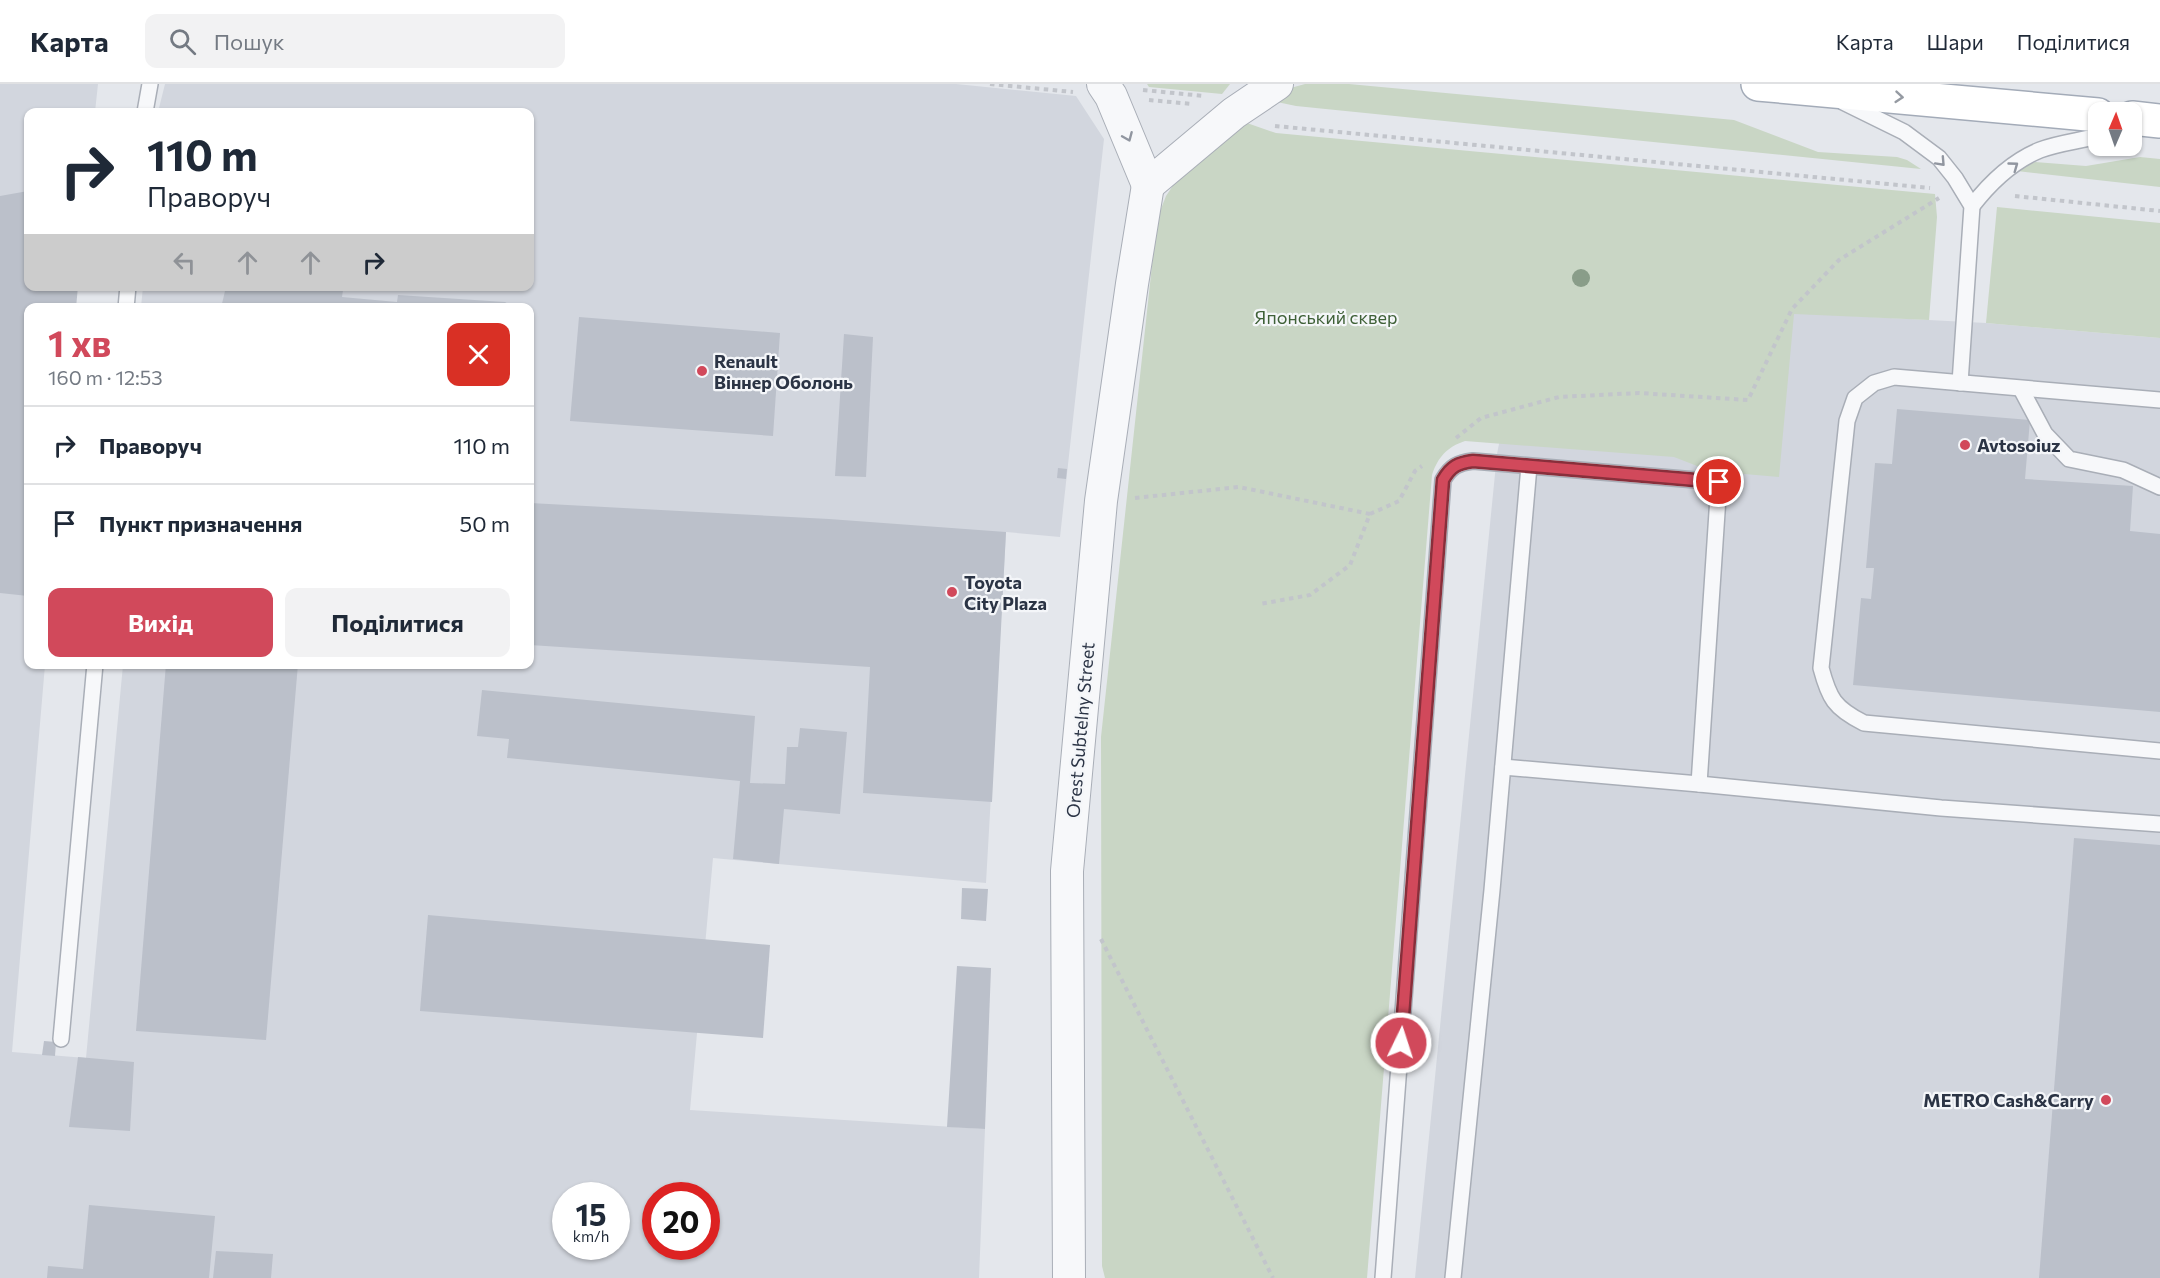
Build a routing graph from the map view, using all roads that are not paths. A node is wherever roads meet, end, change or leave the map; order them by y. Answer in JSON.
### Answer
{"nodes":[{"id":1,"x":150,"y":84,"type":"edge"},
{"id":2,"x":1277,"y":84,"type":"edge"},
{"id":3,"x":1758,"y":84,"type":"edge"},
{"id":4,"x":1106,"y":89,"type":"edge"},
{"id":5,"x":1820,"y":90,"type":"junction"},
{"id":6,"x":147,"y":108,"type":"edge"},
{"id":7,"x":2088,"y":114,"type":"edge"},
{"id":8,"x":2142,"y":119,"type":"edge"},
{"id":9,"x":2160,"y":121,"type":"edge"},
{"id":10,"x":2142,"y":126,"type":"edge"},
{"id":11,"x":2088,"y":138,"type":"edge"},
{"id":12,"x":1148,"y":185,"type":"junction"},
{"id":13,"x":1972,"y":206,"type":"junction"},
{"id":14,"x":1960,"y":383,"type":"junction"},
{"id":15,"x":2021,"y":389,"type":"junction"},
{"id":16,"x":2160,"y":400,"type":"edge"},
{"id":17,"x":1529,"y":466,"type":"junction"},
{"id":18,"x":2160,"y":487,"type":"edge"},
{"id":19,"x":94,"y":669,"type":"edge"},
{"id":20,"x":2160,"y":751,"type":"edge"},
{"id":21,"x":1503,"y":767,"type":"junction"},
{"id":22,"x":1699,"y":784,"type":"junction"},
{"id":23,"x":2160,"y":824,"type":"edge"},
{"id":24,"x":61,"y":1039,"type":"dead end"},
{"id":25,"x":1069,"y":1278,"type":"edge"},
{"id":26,"x":1383,"y":1278,"type":"edge"},
{"id":27,"x":1453,"y":1278,"type":"edge"}],
"edges":[{"from":1,"to":6,"type":"lane"},
{"from":2,"to":12,"type":"street"},
{"from":3,"to":5,"type":"main road"},
{"from":4,"to":12,"type":"street","one_way":true},
{"from":5,"to":7,"type":"main road","one_way":true},
{"from":5,"to":13,"type":"lane","one_way":true},
{"from":8,"to":9,"type":"main road"},
{"from":9,"to":10,"type":"lane"},
{"from":13,"to":11,"type":"lane","one_way":true},
{"from":12,"to":25,"type":"street","name":"Orest Subtelny Street"},
{"from":13,"to":14,"type":"lane"},
{"from":14,"to":15,"type":"lane"},
{"from":14,"to":20,"type":"lane"},
{"from":15,"to":16,"type":"lane"},
{"from":15,"to":18,"type":"lane"},
{"from":17,"to":21,"type":"lane"},
{"from":17,"to":22,"type":"lane"},
{"from":17,"to":26,"type":"lane"},
{"from":19,"to":24,"type":"lane"},
{"from":21,"to":22,"type":"lane"},
{"from":21,"to":27,"type":"lane"},
{"from":22,"to":23,"type":"lane"}]}
